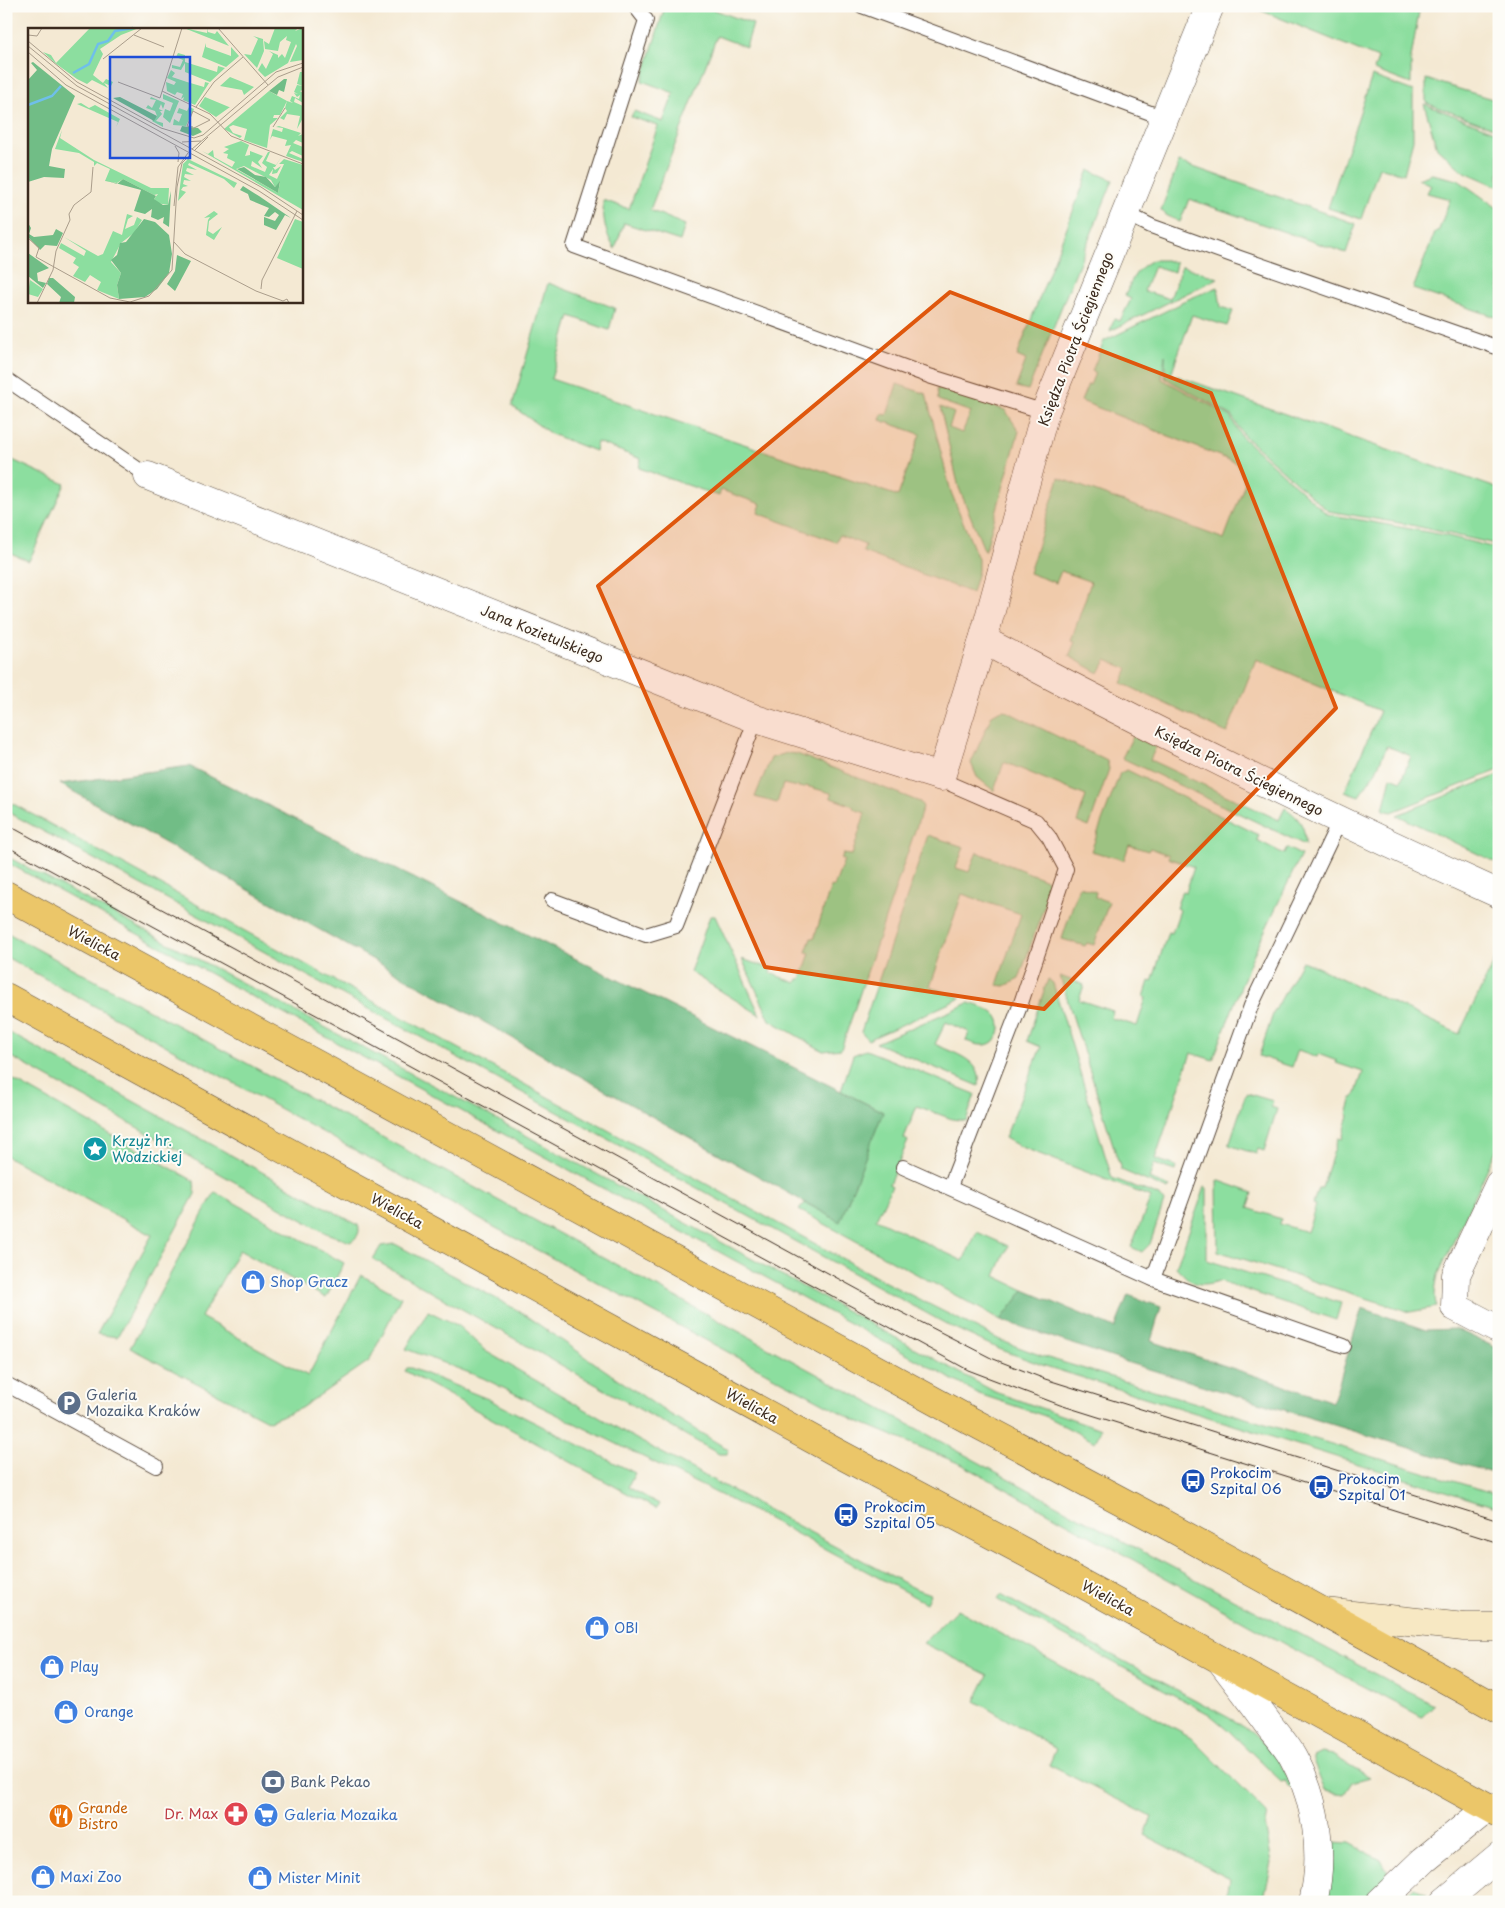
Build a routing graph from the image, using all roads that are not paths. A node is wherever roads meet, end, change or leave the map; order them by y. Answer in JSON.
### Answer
{"nodes":[{"id":1,"x":635,"y":6,"type":"edge"},
{"id":2,"x":862,"y":6,"type":"edge"},
{"id":3,"x":1210,"y":6,"type":"edge"},
{"id":4,"x":1164,"y":118,"type":"junction"},
{"id":5,"x":1126,"y":213,"type":"junction"},
{"id":6,"x":1499,"y":348,"type":"edge"},
{"id":7,"x":6,"y":379,"type":"edge"},
{"id":8,"x":1045,"y":412,"type":"junction"},
{"id":9,"x":148,"y":476,"type":"joint"},
{"id":10,"x":983,"y":640,"type":"junction"},
{"id":11,"x":756,"y":719,"type":"junction"},
{"id":12,"x":941,"y":777,"type":"junction"},
{"id":13,"x":1340,"y":820,"type":"junction"},
{"id":14,"x":1499,"y":894,"type":"edge"},
{"id":15,"x":6,"y":895,"type":"edge"},
{"id":16,"x":552,"y":900,"type":"dead end"},
{"id":17,"x":6,"y":997,"type":"edge"},
{"id":18,"x":903,"y":1167,"type":"dead end"},
{"id":19,"x":1499,"y":1184,"type":"edge"},
{"id":20,"x":950,"y":1187,"type":"junction"},
{"id":21,"x":1153,"y":1279,"type":"junction"},
{"id":22,"x":1499,"y":1330,"type":"edge"},
{"id":23,"x":1344,"y":1346,"type":"dead end"},
{"id":24,"x":6,"y":1384,"type":"edge"},
{"id":25,"x":156,"y":1466,"type":"dead end"},
{"id":26,"x":1324,"y":1612,"type":"junction"},
{"id":27,"x":1499,"y":1627,"type":"edge"},
{"id":28,"x":1221,"y":1661,"type":"junction"},
{"id":29,"x":1499,"y":1709,"type":"edge"},
{"id":30,"x":1495,"y":1806,"type":"edge"},
{"id":31,"x":1499,"y":1856,"type":"edge"},
{"id":32,"x":1313,"y":1902,"type":"edge"},
{"id":33,"x":1380,"y":1902,"type":"edge"},
{"id":34,"x":1444,"y":1902,"type":"edge"}],
"edges":[{"from":1,"to":8,"type":"lane"},
{"from":2,"to":4,"type":"lane"},
{"from":3,"to":4,"type":"street","name":"Księdza Piotra Ściegiennego"},
{"from":4,"to":5,"type":"street","name":"Księdza Piotra Ściegiennego"},
{"from":5,"to":6,"type":"lane"},
{"from":5,"to":8,"type":"street","name":"Księdza Piotra Ściegiennego"},
{"from":7,"to":9,"type":"lane"},
{"from":8,"to":10,"type":"street","name":"Księdza Piotra Ściegiennego"},
{"from":9,"to":11,"type":"street","name":"Jana Kozietulskiego"},
{"from":10,"to":12,"type":"street","name":"Księdza Piotra Ściegiennego"},
{"from":10,"to":13,"type":"street","name":"Księdza Piotra Ściegiennego"},
{"from":11,"to":12,"type":"street","name":"Jana Kozietulskiego"},
{"from":11,"to":16,"type":"lane"},
{"from":12,"to":20,"type":"lane"},
{"from":13,"to":14,"type":"street","name":"Księdza Piotra Ściegiennego"},
{"from":13,"to":21,"type":"lane"},
{"from":15,"to":26,"type":"main road","name":"Wielicka"},
{"from":17,"to":28,"type":"main road","name":"Wielicka"},
{"from":18,"to":20,"type":"lane"},
{"from":19,"to":22,"type":"street"},
{"from":20,"to":21,"type":"lane"},
{"from":21,"to":23,"type":"lane"},
{"from":24,"to":25,"type":"lane"},
{"from":26,"to":27,"type":"street"},
{"from":26,"to":29,"type":"main road","name":"Wielicka"},
{"from":28,"to":30,"type":"main road","name":"Wielicka"},
{"from":28,"to":32,"type":"street"},
{"from":30,"to":33,"type":"street"},
{"from":31,"to":34,"type":"street"}]}
